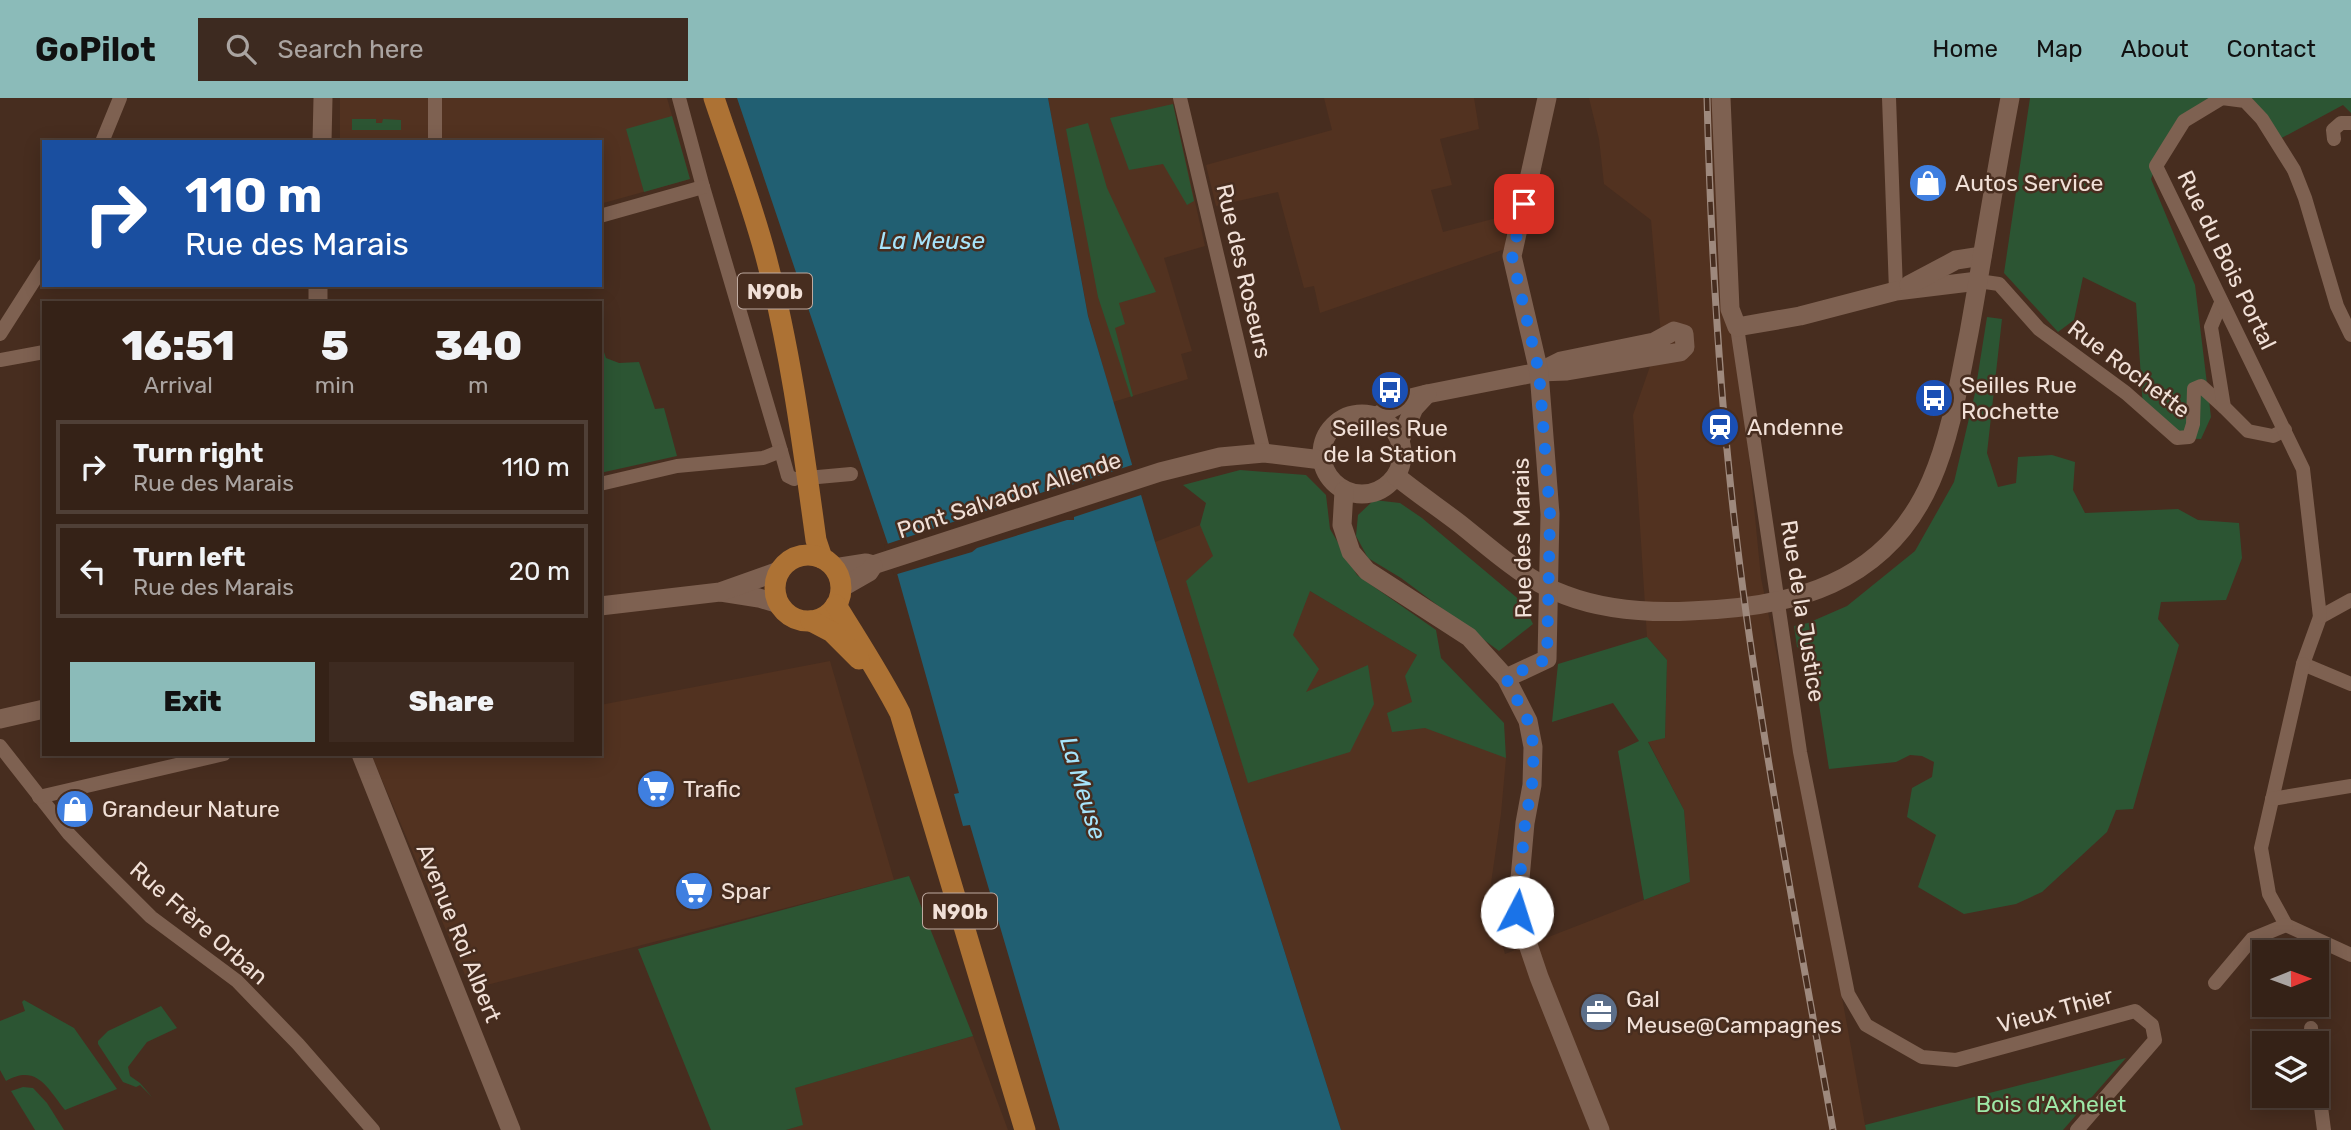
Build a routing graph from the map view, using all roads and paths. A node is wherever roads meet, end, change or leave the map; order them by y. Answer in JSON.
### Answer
{"nodes":[{"id":1,"x":120,"y":98,"type":"edge"},
{"id":2,"x":323,"y":98,"type":"edge"},
{"id":3,"x":435,"y":98,"type":"edge"},
{"id":4,"x":679,"y":98,"type":"edge"},
{"id":5,"x":714,"y":98,"type":"edge"},
{"id":6,"x":1180,"y":98,"type":"edge"},
{"id":7,"x":1547,"y":98,"type":"edge"},
{"id":8,"x":1721,"y":98,"type":"edge"},
{"id":9,"x":1889,"y":98,"type":"edge"},
{"id":10,"x":2010,"y":98,"type":"edge"},
{"id":11,"x":2351,"y":123,"type":"edge"},
{"id":12,"x":2334,"y":139,"type":"dead end"},
{"id":13,"x":103,"y":140,"type":"edge"},
{"id":14,"x":322,"y":140,"type":"edge"},
{"id":15,"x":435,"y":140,"type":"edge"},
{"id":16,"x":703,"y":187,"type":"junction"},
{"id":17,"x":602,"y":215,"type":"edge"},
{"id":18,"x":1982,"y":256,"type":"junction"},
{"id":19,"x":42,"y":268,"type":"edge"},
{"id":20,"x":1978,"y":281,"type":"junction"},
{"id":21,"x":1896,"y":291,"type":"junction"},
{"id":22,"x":2221,"y":303,"type":"junction"},
{"id":23,"x":1737,"y":327,"type":"junction"},
{"id":24,"x":0,"y":334,"type":"edge"},
{"id":25,"x":2351,"y":335,"type":"edge"},
{"id":26,"x":42,"y":352,"type":"edge"},
{"id":27,"x":0,"y":360,"type":"edge"},
{"id":28,"x":1539,"y":372,"type":"junction"},
{"id":29,"x":1427,"y":394,"type":"junction"},
{"id":30,"x":2224,"y":407,"type":"junction"},
{"id":31,"x":1377,"y":416,"type":"junction"},
{"id":32,"x":2285,"y":430,"type":"junction"},
{"id":33,"x":1400,"y":440,"type":"junction"},
{"id":34,"x":781,"y":451,"type":"junction"},
{"id":35,"x":1264,"y":453,"type":"junction"},
{"id":36,"x":1322,"y":460,"type":"junction"},
{"id":37,"x":851,"y":474,"type":"dead end"},
{"id":38,"x":1396,"y":476,"type":"junction"},
{"id":39,"x":807,"y":482,"type":"junction"},
{"id":40,"x":602,"y":484,"type":"edge"},
{"id":41,"x":1344,"y":491,"type":"junction"},
{"id":42,"x":797,"y":556,"type":"junction"},
{"id":43,"x":779,"y":571,"type":"junction"},
{"id":44,"x":833,"y":580,"type":"junction"},
{"id":45,"x":720,"y":592,"type":"junction"},
{"id":46,"x":2351,"y":600,"type":"edge"},
{"id":47,"x":779,"y":604,"type":"junction"},
{"id":48,"x":602,"y":606,"type":"edge"},
{"id":49,"x":2320,"y":617,"type":"junction"},
{"id":50,"x":811,"y":621,"type":"junction"},
{"id":51,"x":2303,"y":664,"type":"junction"},
{"id":52,"x":874,"y":670,"type":"junction"},
{"id":53,"x":1506,"y":678,"type":"junction"},
{"id":54,"x":2351,"y":684,"type":"edge"},
{"id":55,"x":42,"y":709,"type":"edge"},
{"id":56,"x":0,"y":719,"type":"edge"},
{"id":57,"x":0,"y":746,"type":"edge"},
{"id":58,"x":215,"y":756,"type":"edge"},
{"id":59,"x":362,"y":756,"type":"edge"},
{"id":60,"x":2351,"y":786,"type":"edge"},
{"id":61,"x":39,"y":797,"type":"junction"},
{"id":62,"x":2272,"y":799,"type":"junction"},
{"id":63,"x":2286,"y":925,"type":"junction"},
{"id":64,"x":2351,"y":955,"type":"edge"},
{"id":65,"x":2215,"y":983,"type":"dead end"},
{"id":66,"x":2311,"y":1028,"type":"dead end"},
{"id":67,"x":2311,"y":1031,"type":"edge"},
{"id":68,"x":1956,"y":1060,"type":"joint"},
{"id":69,"x":2321,"y":1108,"type":"edge"},
{"id":70,"x":373,"y":1130,"type":"edge"},
{"id":71,"x":511,"y":1130,"type":"edge"},
{"id":72,"x":1025,"y":1130,"type":"edge"},
{"id":73,"x":1600,"y":1130,"type":"edge"},
{"id":74,"x":2077,"y":1130,"type":"edge"},
{"id":75,"x":2323,"y":1130,"type":"edge"}],
"edges":[{"from":1,"to":13,"type":"street"},
{"from":2,"to":14,"type":"main road"},
{"from":3,"to":15,"type":"street"},
{"from":4,"to":16,"type":"street"},
{"from":5,"to":39,"type":"main road","number":"N90b"},
{"from":6,"to":35,"type":"street","name":"Rue des Roseurs"},
{"from":7,"to":28,"type":"main road"},
{"from":8,"to":23,"type":"main road","name":"Rue de la Justice"},
{"from":9,"to":21,"type":"street"},
{"from":10,"to":18,"type":"main road"},
{"from":11,"to":12,"type":"street"},
{"from":16,"to":17,"type":"street"},
{"from":16,"to":34,"type":"street"},
{"from":18,"to":20,"type":"main road"},
{"from":18,"to":21,"type":"main road"},
{"from":19,"to":24,"type":"street"},
{"from":20,"to":21,"type":"main road"},
{"from":20,"to":30,"type":"street","name":"Rue Rochette"},
{"from":20,"to":38,"type":"main road"},
{"from":21,"to":23,"type":"main road"},
{"from":22,"to":25,"type":"street","name":"Rue du Bois Portal"},
{"from":22,"to":30,"type":"street","name":"Rue Rochette"},
{"from":22,"to":32,"type":"street","name":"Rue du Bois Portal"},
{"from":23,"to":68,"type":"street","name":"Rue de la Justice"},
{"from":26,"to":27,"type":"street"},
{"from":28,"to":28,"type":"main road"},
{"from":28,"to":29,"type":"main road"},
{"from":28,"to":53,"type":"main road","name":"Rue des Marais"},
{"from":29,"to":31,"type":"main road"},
{"from":29,"to":33,"type":"main road"},
{"from":30,"to":32,"type":"street","name":"Rue Rochette"},
{"from":31,"to":33,"type":"main road"},
{"from":31,"to":36,"type":"main road"},
{"from":32,"to":49,"type":"street","name":"Rue du Bois Portal"},
{"from":33,"to":38,"type":"main road"},
{"from":34,"to":39,"type":"street"},
{"from":34,"to":40,"type":"street"},
{"from":35,"to":36,"type":"main road","name":"Pont Salvador Allende"},
{"from":35,"to":44,"type":"main road","name":"Pont Salvador Allende"},
{"from":36,"to":41,"type":"main road"},
{"from":37,"to":39,"type":"street"},
{"from":38,"to":41,"type":"main road"},
{"from":39,"to":42,"type":"main road","number":"N90b"},
{"from":39,"to":44,"type":"main road","number":"N90b"},
{"from":41,"to":53,"type":"main road"},
{"from":42,"to":43,"type":"main road"},
{"from":42,"to":44,"type":"main road"},
{"from":43,"to":45,"type":"main road"},
{"from":43,"to":47,"type":"main road"},
{"from":44,"to":50,"type":"main road"},
{"from":44,"to":52,"type":"main road","number":"N90b"},
{"from":45,"to":47,"type":"main road"},
{"from":45,"to":48,"type":"main road"},
{"from":46,"to":49,"type":"street"},
{"from":47,"to":50,"type":"main road"},
{"from":49,"to":51,"type":"street"},
{"from":50,"to":52,"type":"main road","number":"N90b"},
{"from":51,"to":54,"type":"street"},
{"from":51,"to":62,"type":"street"},
{"from":52,"to":72,"type":"main road","number":"N90b"},
{"from":53,"to":73,"type":"main road"},
{"from":55,"to":56,"type":"main road"},
{"from":57,"to":61,"type":"street","name":"Rue Frère Orban"},
{"from":58,"to":61,"type":"street"},
{"from":59,"to":71,"type":"main road","name":"Avenue Roi Albert"},
{"from":60,"to":62,"type":"street"},
{"from":61,"to":70,"type":"street","name":"Rue Frère Orban"},
{"from":62,"to":63,"type":"street"},
{"from":63,"to":64,"type":"street"},
{"from":63,"to":65,"type":"street"},
{"from":66,"to":67,"type":"street"},
{"from":68,"to":74,"type":"street","name":"Vieux Thier"},
{"from":69,"to":75,"type":"street"}]}
